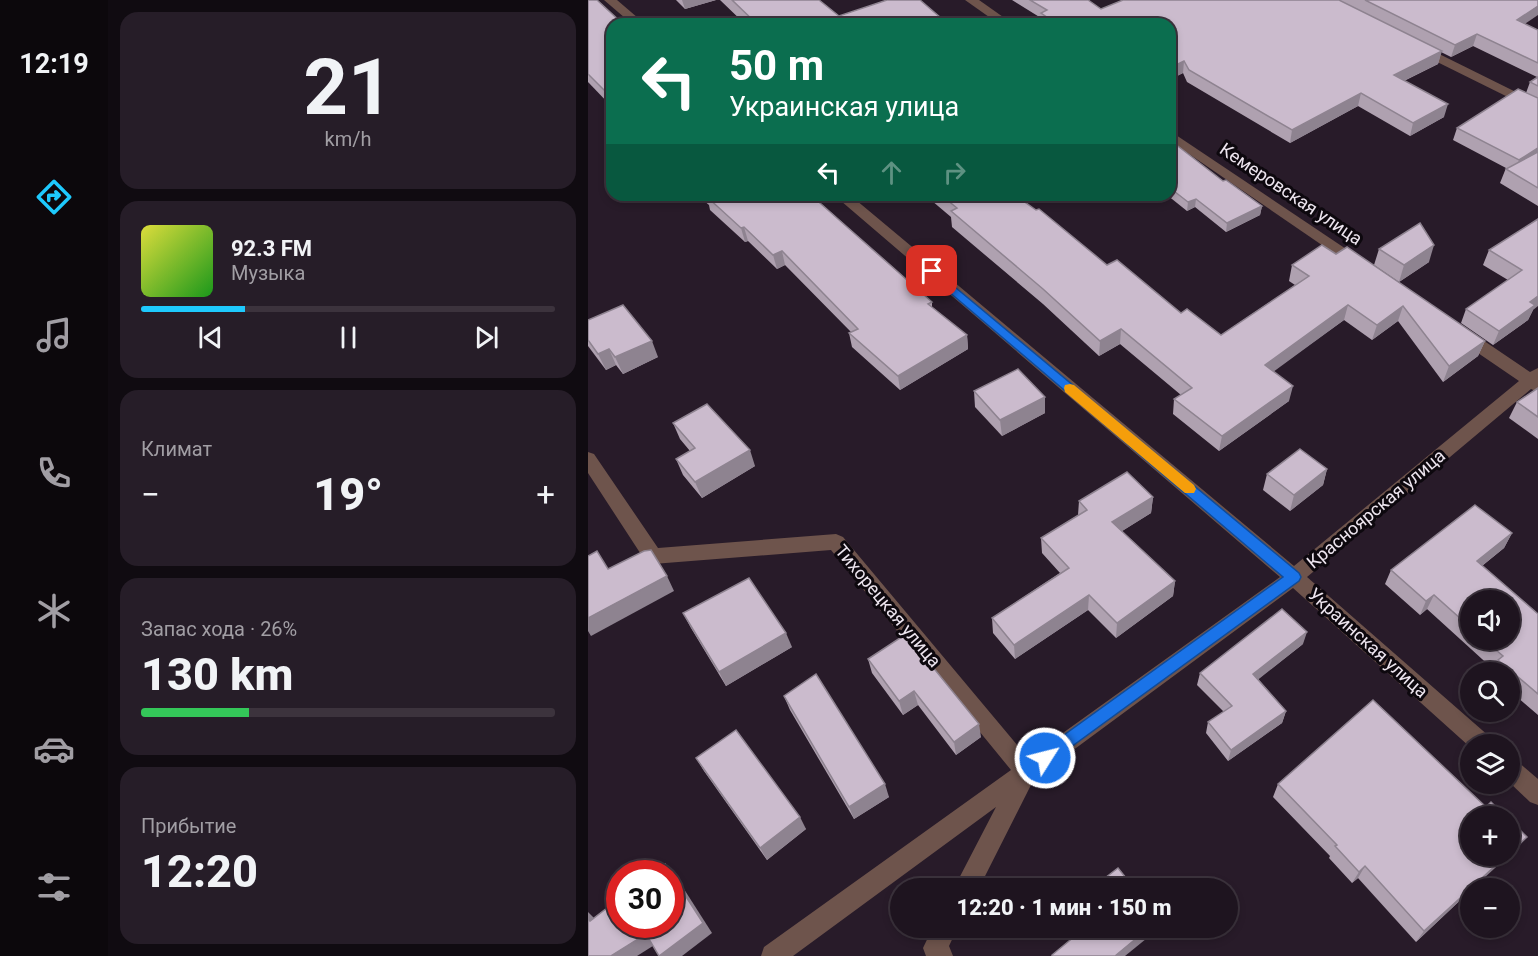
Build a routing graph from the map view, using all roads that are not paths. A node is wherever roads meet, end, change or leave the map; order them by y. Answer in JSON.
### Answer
{"nodes":[{"id":1,"x":610,"y":0,"type":"edge"},
{"id":2,"x":971,"y":0,"type":"edge"},
{"id":3,"x":632,"y":18,"type":"edge"},
{"id":4,"x":997,"y":18,"type":"edge"},
{"id":5,"x":1405,"y":41,"type":"edge"},
{"id":6,"x":1538,"y":108,"type":"edge"},
{"id":7,"x":1176,"y":139,"type":"edge"},
{"id":8,"x":848,"y":201,"type":"edge"},
{"id":9,"x":1374,"y":274,"type":"edge"},
{"id":10,"x":1452,"y":328,"type":"edge"},
{"id":11,"x":1535,"y":380,"type":"edge"},
{"id":12,"x":588,"y":459,"type":"edge"},
{"id":13,"x":1294,"y":577,"type":"junction"},
{"id":14,"x":1471,"y":734,"type":"edge"},
{"id":15,"x":1026,"y":772,"type":"junction"},
{"id":16,"x":1520,"y":778,"type":"edge"},
{"id":17,"x":1538,"y":794,"type":"edge"},
{"id":18,"x":971,"y":878,"type":"edge"},
{"id":19,"x":940,"y":938,"type":"edge"},
{"id":20,"x":773,"y":956,"type":"edge"},
{"id":21,"x":941,"y":956,"type":"edge"}],
"edges":[{"from":1,"to":3,"type":"street"},
{"from":2,"to":4,"type":"street"},
{"from":5,"to":6,"type":"street"},
{"from":7,"to":9,"type":"street","name":"Кемеровская улица"},
{"from":8,"to":13,"type":"street","name":"Украинская улица"},
{"from":10,"to":11,"type":"street"},
{"from":11,"to":13,"type":"street","name":"Красноярская улица"},
{"from":12,"to":15,"type":"street","name":"Тихорецкая улица"},
{"from":13,"to":14,"type":"street","name":"Украинская улица"},
{"from":13,"to":15,"type":"street","name":"Красноярская улица"},
{"from":15,"to":18,"type":"street"},
{"from":15,"to":20,"type":"street","name":"Красноярская улица"},
{"from":16,"to":17,"type":"street"},
{"from":19,"to":21,"type":"street"}]}
